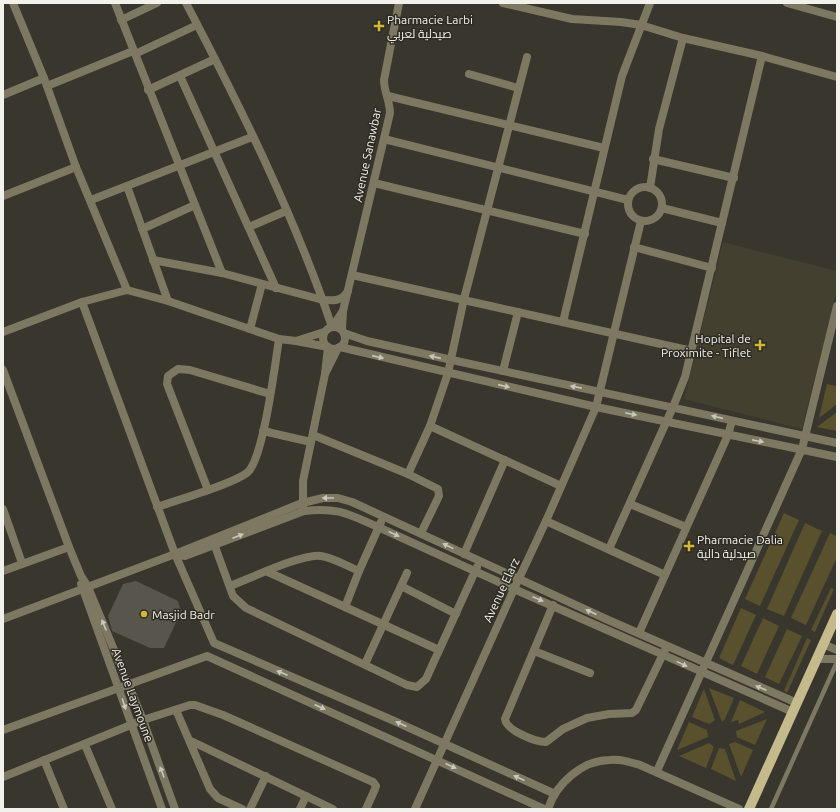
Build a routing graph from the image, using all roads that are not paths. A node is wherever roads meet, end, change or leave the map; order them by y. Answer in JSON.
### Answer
{"nodes":[{"id":1,"x":13,"y":3,"type":"edge"},
{"id":2,"x":115,"y":3,"type":"edge"},
{"id":3,"x":157,"y":3,"type":"edge"},
{"id":4,"x":186,"y":3,"type":"edge"},
{"id":5,"x":399,"y":3,"type":"edge"},
{"id":6,"x":503,"y":3,"type":"edge"},
{"id":7,"x":650,"y":3,"type":"edge"},
{"id":8,"x":787,"y":3,"type":"edge"},
{"id":9,"x":837,"y":17,"type":"edge"},
{"id":10,"x":121,"y":20,"type":"junction"},
{"id":11,"x":197,"y":25,"type":"junction"},
{"id":12,"x":641,"y":25,"type":"junction"},
{"id":13,"x":683,"y":38,"type":"junction"},
{"id":14,"x":134,"y":52,"type":"junction"},
{"id":15,"x":762,"y":56,"type":"junction"},
{"id":16,"x":527,"y":57,"type":"dead end"},
{"id":17,"x":215,"y":59,"type":"junction"},
{"id":18,"x":469,"y":74,"type":"dead end"},
{"id":19,"x":180,"y":76,"type":"junction"},
{"id":20,"x":837,"y":77,"type":"edge"},
{"id":21,"x":45,"y":82,"type":"junction"},
{"id":22,"x":518,"y":88,"type":"junction"},
{"id":23,"x":148,"y":90,"type":"junction"},
{"id":24,"x":3,"y":95,"type":"edge"},
{"id":25,"x":388,"y":96,"type":"junction"},
{"id":26,"x":508,"y":125,"type":"junction"},
{"id":27,"x":252,"y":137,"type":"junction"},
{"id":28,"x":384,"y":139,"type":"junction"},
{"id":29,"x":604,"y":148,"type":"junction"},
{"id":30,"x":214,"y":152,"type":"junction"},
{"id":31,"x":653,"y":159,"type":"junction"},
{"id":32,"x":178,"y":165,"type":"junction"},
{"id":33,"x":76,"y":167,"type":"junction"},
{"id":34,"x":496,"y":168,"type":"junction"},
{"id":35,"x":734,"y":178,"type":"junction"},
{"id":36,"x":374,"y":184,"type":"junction"},
{"id":37,"x":127,"y":186,"type":"junction"},
{"id":38,"x":650,"y":188,"type":"junction"},
{"id":39,"x":594,"y":192,"type":"junction"},
{"id":40,"x":3,"y":196,"type":"edge"},
{"id":41,"x":91,"y":200,"type":"junction"},
{"id":42,"x":628,"y":200,"type":"junction"},
{"id":43,"x":195,"y":205,"type":"junction"},
{"id":44,"x":662,"y":208,"type":"junction"},
{"id":45,"x":286,"y":211,"type":"junction"},
{"id":46,"x":486,"y":211,"type":"junction"},
{"id":47,"x":641,"y":221,"type":"junction"},
{"id":48,"x":722,"y":223,"type":"junction"},
{"id":49,"x":248,"y":227,"type":"junction"},
{"id":50,"x":142,"y":229,"type":"junction"},
{"id":51,"x":584,"y":234,"type":"junction"},
{"id":52,"x":634,"y":247,"type":"junction"},
{"id":53,"x":153,"y":260,"type":"junction"},
{"id":54,"x":712,"y":268,"type":"junction"},
{"id":55,"x":222,"y":273,"type":"junction"},
{"id":56,"x":352,"y":275,"type":"junction"},
{"id":57,"x":262,"y":284,"type":"junction"},
{"id":58,"x":276,"y":288,"type":"junction"},
{"id":59,"x":127,"y":290,"type":"junction"},
{"id":60,"x":348,"y":290,"type":"junction"},
{"id":61,"x":464,"y":299,"type":"junction"},
{"id":62,"x":323,"y":300,"type":"junction"},
{"id":63,"x":168,"y":301,"type":"junction"},
{"id":64,"x":82,"y":302,"type":"junction"},
{"id":65,"x":837,"y":306,"type":"edge"},
{"id":66,"x":343,"y":311,"type":"junction"},
{"id":67,"x":518,"y":312,"type":"junction"},
{"id":68,"x":563,"y":322,"type":"junction"},
{"id":69,"x":332,"y":326,"type":"junction"},
{"id":70,"x":250,"y":329,"type":"junction"},
{"id":71,"x":343,"y":331,"type":"junction"},
{"id":72,"x":3,"y":332,"type":"edge"},
{"id":73,"x":324,"y":332,"type":"junction"},
{"id":74,"x":614,"y":332,"type":"junction"},
{"id":75,"x":278,"y":339,"type":"junction"},
{"id":76,"x":296,"y":341,"type":"junction"},
{"id":77,"x":328,"y":347,"type":"junction"},
{"id":78,"x":339,"y":348,"type":"junction"},
{"id":79,"x":692,"y":350,"type":"junction"},
{"id":80,"x":452,"y":360,"type":"junction"},
{"id":81,"x":3,"y":370,"type":"edge"},
{"id":82,"x":503,"y":371,"type":"junction"},
{"id":83,"x":448,"y":373,"type":"junction"},
{"id":84,"x":325,"y":374,"type":"junction"},
{"id":85,"x":6,"y":385,"type":"edge"},
{"id":86,"x":600,"y":392,"type":"junction"},
{"id":87,"x":270,"y":394,"type":"junction"},
{"id":88,"x":596,"y":407,"type":"junction"},
{"id":89,"x":673,"y":407,"type":"junction"},
{"id":90,"x":666,"y":421,"type":"junction"},
{"id":91,"x":732,"y":421,"type":"junction"},
{"id":92,"x":430,"y":426,"type":"junction"},
{"id":93,"x":263,"y":431,"type":"junction"},
{"id":94,"x":728,"y":435,"type":"junction"},
{"id":95,"x":805,"y":436,"type":"junction"},
{"id":96,"x":312,"y":438,"type":"junction"},
{"id":97,"x":837,"y":443,"type":"edge"},
{"id":98,"x":802,"y":449,"type":"junction"},
{"id":99,"x":837,"y":456,"type":"edge"},
{"id":100,"x":505,"y":460,"type":"junction"},
{"id":101,"x":408,"y":474,"type":"junction"},
{"id":102,"x":561,"y":486,"type":"junction"},
{"id":103,"x":208,"y":490,"type":"junction"},
{"id":104,"x":302,"y":503,"type":"junction"},
{"id":105,"x":630,"y":504,"type":"junction"},
{"id":106,"x":157,"y":507,"type":"junction"},
{"id":107,"x":3,"y":509,"type":"edge"},
{"id":108,"x":304,"y":511,"type":"junction"},
{"id":109,"x":383,"y":516,"type":"junction"},
{"id":110,"x":546,"y":521,"type":"junction"},
{"id":111,"x":5,"y":522,"type":"edge"},
{"id":112,"x":378,"y":527,"type":"junction"},
{"id":113,"x":686,"y":527,"type":"junction"},
{"id":114,"x":421,"y":533,"type":"junction"},
{"id":115,"x":213,"y":542,"type":"junction"},
{"id":116,"x":69,"y":546,"type":"junction"},
{"id":117,"x":609,"y":549,"type":"junction"},
{"id":118,"x":175,"y":554,"type":"junction"},
{"id":119,"x":464,"y":554,"type":"junction"},
{"id":120,"x":480,"y":562,"type":"junction"},
{"id":121,"x":22,"y":563,"type":"junction"},
{"id":122,"x":3,"y":571,"type":"edge"},
{"id":123,"x":359,"y":571,"type":"junction"},
{"id":124,"x":268,"y":572,"type":"junction"},
{"id":125,"x":475,"y":572,"type":"junction"},
{"id":126,"x":407,"y":573,"type":"dead end"},
{"id":127,"x":665,"y":575,"type":"junction"},
{"id":128,"x":519,"y":579,"type":"junction"},
{"id":129,"x":230,"y":586,"type":"junction"},
{"id":130,"x":400,"y":586,"type":"junction"},
{"id":131,"x":85,"y":588,"type":"junction"},
{"id":132,"x":514,"y":590,"type":"junction"},
{"id":133,"x":553,"y":605,"type":"junction"},
{"id":134,"x":344,"y":607,"type":"junction"},
{"id":135,"x":456,"y":614,"type":"junction"},
{"id":136,"x":837,"y":614,"type":"edge"},
{"id":137,"x":3,"y":619,"type":"edge"},
{"id":138,"x":606,"y":619,"type":"junction"},
{"id":139,"x":384,"y":624,"type":"junction"},
{"id":140,"x":602,"y":627,"type":"junction"},
{"id":141,"x":639,"y":633,"type":"junction"},
{"id":142,"x":214,"y":643,"type":"junction"},
{"id":143,"x":824,"y":644,"type":"junction"},
{"id":144,"x":667,"y":646,"type":"junction"},
{"id":145,"x":439,"y":650,"type":"junction"},
{"id":146,"x":534,"y":650,"type":"junction"},
{"id":147,"x":837,"y":650,"type":"edge"},
{"id":148,"x":663,"y":655,"type":"junction"},
{"id":149,"x":208,"y":656,"type":"junction"},
{"id":150,"x":817,"y":659,"type":"junction"},
{"id":151,"x":837,"y":659,"type":"edge"},
{"id":152,"x":837,"y":662,"type":"edge"},
{"id":153,"x":365,"y":664,"type":"junction"},
{"id":154,"x":706,"y":664,"type":"junction"},
{"id":155,"x":590,"y":673,"type":"dead end"},
{"id":156,"x":702,"y":673,"type":"junction"},
{"id":157,"x":128,"y":684,"type":"junction"},
{"id":158,"x":119,"y":687,"type":"junction"},
{"id":159,"x":795,"y":708,"type":"junction"},
{"id":160,"x":176,"y":710,"type":"junction"},
{"id":161,"x":143,"y":720,"type":"junction"},
{"id":162,"x":131,"y":726,"type":"junction"},
{"id":163,"x":3,"y":730,"type":"edge"},
{"id":164,"x":191,"y":742,"type":"junction"},
{"id":165,"x":444,"y":744,"type":"junction"},
{"id":166,"x":85,"y":745,"type":"junction"},
{"id":167,"x":44,"y":760,"type":"junction"},
{"id":168,"x":437,"y":760,"type":"junction"},
{"id":169,"x":656,"y":771,"type":"junction"},
{"id":170,"x":266,"y":776,"type":"junction"},
{"id":171,"x":3,"y":777,"type":"edge"},
{"id":172,"x":555,"y":794,"type":"junction"},
{"id":173,"x":306,"y":796,"type":"junction"},
{"id":174,"x":729,"y":807,"type":"edge"},
{"id":175,"x":64,"y":809,"type":"edge"},
{"id":176,"x":112,"y":809,"type":"edge"},
{"id":177,"x":162,"y":809,"type":"edge"},
{"id":178,"x":175,"y":809,"type":"edge"},
{"id":179,"x":242,"y":809,"type":"edge"},
{"id":180,"x":250,"y":809,"type":"edge"},
{"id":181,"x":300,"y":809,"type":"edge"},
{"id":182,"x":333,"y":809,"type":"edge"},
{"id":183,"x":366,"y":809,"type":"edge"},
{"id":184,"x":415,"y":809,"type":"edge"},
{"id":185,"x":544,"y":809,"type":"edge"},
{"id":186,"x":548,"y":809,"type":"edge"},
{"id":187,"x":739,"y":809,"type":"edge"},
{"id":188,"x":749,"y":809,"type":"edge"},
{"id":189,"x":771,"y":809,"type":"edge"}],
"edges":[{"from":1,"to":21,"type":"street"},
{"from":2,"to":10,"type":"street"},
{"from":3,"to":10,"type":"street"},
{"from":4,"to":11,"type":"street"},
{"from":5,"to":25,"type":"street","name":"Avenue Sanawbar"},
{"from":6,"to":12,"type":"street"},
{"from":7,"to":12,"type":"street"},
{"from":8,"to":9,"type":"street"},
{"from":10,"to":14,"type":"street"},
{"from":11,"to":14,"type":"street"},
{"from":11,"to":17,"type":"street"},
{"from":12,"to":13,"type":"street"},
{"from":12,"to":29,"type":"street"},
{"from":13,"to":15,"type":"street"},
{"from":13,"to":31,"type":"street"},
{"from":14,"to":21,"type":"street"},
{"from":14,"to":23,"type":"street"},
{"from":15,"to":20,"type":"street"},
{"from":15,"to":35,"type":"street"},
{"from":16,"to":22,"type":"street"},
{"from":17,"to":19,"type":"street"},
{"from":17,"to":27,"type":"street"},
{"from":18,"to":22,"type":"street"},
{"from":19,"to":23,"type":"street"},
{"from":19,"to":30,"type":"street"},
{"from":21,"to":24,"type":"street"},
{"from":21,"to":33,"type":"street"},
{"from":22,"to":26,"type":"street"},
{"from":23,"to":32,"type":"street"},
{"from":25,"to":26,"type":"street"},
{"from":25,"to":28,"type":"street","name":"Avenue Sanawbar"},
{"from":26,"to":29,"type":"street"},
{"from":26,"to":34,"type":"street"},
{"from":27,"to":30,"type":"street"},
{"from":27,"to":45,"type":"street"},
{"from":28,"to":34,"type":"street"},
{"from":28,"to":36,"type":"street","name":"Avenue Sanawbar"},
{"from":29,"to":39,"type":"street"},
{"from":30,"to":32,"type":"street"},
{"from":30,"to":49,"type":"street"},
{"from":31,"to":35,"type":"street"},
{"from":31,"to":38,"type":"street"},
{"from":32,"to":37,"type":"street"},
{"from":32,"to":43,"type":"street"},
{"from":33,"to":40,"type":"street"},
{"from":33,"to":41,"type":"street"},
{"from":34,"to":39,"type":"street"},
{"from":34,"to":46,"type":"street"},
{"from":35,"to":48,"type":"street"},
{"from":36,"to":46,"type":"street"},
{"from":36,"to":56,"type":"street","name":"Avenue Sanawbar"},
{"from":37,"to":41,"type":"street"},
{"from":37,"to":50,"type":"street"},
{"from":38,"to":42,"type":"street"},
{"from":38,"to":44,"type":"street"},
{"from":39,"to":42,"type":"street"},
{"from":39,"to":51,"type":"street"},
{"from":41,"to":59,"type":"street"},
{"from":42,"to":47,"type":"street"},
{"from":43,"to":50,"type":"street"},
{"from":43,"to":55,"type":"street"},
{"from":44,"to":47,"type":"street"},
{"from":44,"to":48,"type":"street"},
{"from":45,"to":49,"type":"street"},
{"from":45,"to":62,"type":"street"},
{"from":46,"to":51,"type":"street"},
{"from":46,"to":61,"type":"street"},
{"from":47,"to":52,"type":"street","name":"Avenue Elarz"},
{"from":48,"to":54,"type":"street"},
{"from":49,"to":58,"type":"street"},
{"from":50,"to":53,"type":"street"},
{"from":51,"to":68,"type":"street"},
{"from":52,"to":54,"type":"street"},
{"from":52,"to":74,"type":"street","name":"Avenue Elarz"},
{"from":53,"to":55,"type":"street"},
{"from":53,"to":63,"type":"street"},
{"from":54,"to":79,"type":"street"},
{"from":55,"to":57,"type":"street"},
{"from":56,"to":60,"type":"street","name":"Avenue Sanawbar"},
{"from":56,"to":61,"type":"street"},
{"from":57,"to":58,"type":"street"},
{"from":57,"to":70,"type":"street"},
{"from":58,"to":62,"type":"street"},
{"from":59,"to":63,"type":"street"},
{"from":59,"to":64,"type":"street"},
{"from":60,"to":62,"type":"street"},
{"from":60,"to":66,"type":"street","name":"Avenue Sanawbar"},
{"from":61,"to":67,"type":"street"},
{"from":61,"to":80,"type":"street"},
{"from":62,"to":69,"type":"street"},
{"from":63,"to":70,"type":"street"},
{"from":64,"to":72,"type":"street"},
{"from":64,"to":106,"type":"street"},
{"from":65,"to":95,"type":"street"},
{"from":66,"to":69,"type":"street"},
{"from":66,"to":71,"type":"street"},
{"from":67,"to":68,"type":"street"},
{"from":67,"to":82,"type":"street"},
{"from":68,"to":74,"type":"street"},
{"from":69,"to":71,"type":"street"},
{"from":69,"to":73,"type":"street"},
{"from":70,"to":75,"type":"street"},
{"from":71,"to":78,"type":"street"},
{"from":80,"to":71,"type":"street","one_way":true},
{"from":73,"to":76,"type":"street"},
{"from":73,"to":77,"type":"street"},
{"from":74,"to":79,"type":"street"},
{"from":74,"to":86,"type":"street","name":"Avenue Elarz"},
{"from":75,"to":76,"type":"street"},
{"from":75,"to":87,"type":"street"},
{"from":76,"to":77,"type":"street"},
{"from":77,"to":78,"type":"street"},
{"from":77,"to":84,"type":"street"},
{"from":78,"to":83,"type":"street","one_way":true},
{"from":78,"to":84,"type":"street"},
{"from":79,"to":89,"type":"street"},
{"from":80,"to":82,"type":"street"},
{"from":80,"to":83,"type":"street"},
{"from":81,"to":85,"type":"street"},
{"from":86,"to":82,"type":"street","one_way":true},
{"from":83,"to":88,"type":"street","one_way":true},
{"from":83,"to":92,"type":"street"},
{"from":84,"to":96,"type":"street"},
{"from":85,"to":116,"type":"street"},
{"from":86,"to":88,"type":"street","name":"Avenue Elarz"},
{"from":86,"to":89,"type":"street"},
{"from":87,"to":93,"type":"street"},
{"from":87,"to":103,"type":"street"},
{"from":88,"to":90,"type":"street","one_way":true},
{"from":88,"to":102,"type":"street","name":"Avenue Elarz"},
{"from":89,"to":90,"type":"street"},
{"from":91,"to":89,"type":"street","one_way":true},
{"from":90,"to":94,"type":"street"},
{"from":90,"to":105,"type":"street"},
{"from":91,"to":94,"type":"street"},
{"from":91,"to":95,"type":"street"},
{"from":92,"to":100,"type":"street"},
{"from":92,"to":101,"type":"street"},
{"from":93,"to":96,"type":"street"},
{"from":93,"to":103,"type":"street"},
{"from":94,"to":98,"type":"street","one_way":true},
{"from":94,"to":113,"type":"street"},
{"from":95,"to":97,"type":"street"},
{"from":95,"to":98,"type":"street"},
{"from":96,"to":101,"type":"street"},
{"from":96,"to":104,"type":"street"},
{"from":98,"to":99,"type":"street"},
{"from":98,"to":154,"type":"street"},
{"from":100,"to":102,"type":"street"},
{"from":100,"to":119,"type":"street"},
{"from":101,"to":114,"type":"street"},
{"from":102,"to":110,"type":"street","name":"Avenue Elarz"},
{"from":103,"to":106,"type":"street"},
{"from":104,"to":108,"type":"street"},
{"from":109,"to":104,"type":"street","one_way":true},
{"from":104,"to":115,"type":"street"},
{"from":105,"to":113,"type":"street"},
{"from":105,"to":117,"type":"street"},
{"from":106,"to":118,"type":"street"},
{"from":107,"to":111,"type":"street"},
{"from":108,"to":112,"type":"street"},
{"from":115,"to":108,"type":"street","one_way":true},
{"from":109,"to":112,"type":"street"},
{"from":109,"to":114,"type":"street"},
{"from":110,"to":117,"type":"street"},
{"from":110,"to":128,"type":"street","name":"Avenue Elarz"},
{"from":111,"to":121,"type":"street"},
{"from":112,"to":123,"type":"street"},
{"from":112,"to":125,"type":"street","one_way":true},
{"from":113,"to":127,"type":"street"},
{"from":119,"to":114,"type":"street","one_way":true},
{"from":115,"to":118,"type":"street"},
{"from":115,"to":129,"type":"street"},
{"from":116,"to":121,"type":"street"},
{"from":116,"to":131,"type":"street"},
{"from":117,"to":127,"type":"street"},
{"from":118,"to":131,"type":"street"},
{"from":118,"to":142,"type":"street"},
{"from":119,"to":120,"type":"street"},
{"from":120,"to":125,"type":"street"},
{"from":120,"to":128,"type":"street"},
{"from":121,"to":122,"type":"street"},
{"from":123,"to":124,"type":"street"},
{"from":123,"to":134,"type":"street"},
{"from":124,"to":129,"type":"street"},
{"from":124,"to":134,"type":"street"},
{"from":125,"to":132,"type":"street"},
{"from":125,"to":135,"type":"street"},
{"from":126,"to":130,"type":"street"},
{"from":127,"to":141,"type":"street"},
{"from":128,"to":132,"type":"street","name":"Avenue Elarz"},
{"from":138,"to":128,"type":"street","one_way":true},
{"from":129,"to":153,"type":"street"},
{"from":130,"to":135,"type":"street"},
{"from":130,"to":139,"type":"street"},
{"from":131,"to":137,"type":"street"},
{"from":157,"to":131,"type":"street","one_way":true},
{"from":131,"to":158,"type":"street","name":"Avenue Laymoune"},
{"from":132,"to":133,"type":"street","one_way":true},
{"from":132,"to":165,"type":"street","name":"Avenue Elarz"},
{"from":133,"to":140,"type":"street"},
{"from":133,"to":146,"type":"street"},
{"from":134,"to":139,"type":"street"},
{"from":135,"to":145,"type":"street"},
{"from":136,"to":143,"type":"main road"},
{"from":138,"to":140,"type":"street"},
{"from":138,"to":141,"type":"street"},
{"from":139,"to":145,"type":"street"},
{"from":139,"to":153,"type":"street"},
{"from":140,"to":148,"type":"street"},
{"from":141,"to":144,"type":"street"},
{"from":142,"to":149,"type":"street"},
{"from":165,"to":142,"type":"street","one_way":true},
{"from":143,"to":147,"type":"street"},
{"from":143,"to":150,"type":"main road"},
{"from":144,"to":148,"type":"street"},
{"from":144,"to":154,"type":"street"},
{"from":145,"to":153,"type":"street"},
{"from":146,"to":148,"type":"street"},
{"from":146,"to":155,"type":"street"},
{"from":148,"to":156,"type":"street","one_way":true},
{"from":149,"to":157,"type":"street"},
{"from":149,"to":168,"type":"street","one_way":true},
{"from":150,"to":151,"type":"street"},
{"from":150,"to":159,"type":"main road"},
{"from":152,"to":189,"type":"lane"},
{"from":154,"to":156,"type":"street"},
{"from":159,"to":154,"type":"street","one_way":true},
{"from":156,"to":159,"type":"street"},
{"from":156,"to":169,"type":"street"},
{"from":157,"to":158,"type":"street"},
{"from":157,"to":161,"type":"street"},
{"from":158,"to":162,"type":"street","name":"Avenue Laymoune","one_way":true},
{"from":158,"to":163,"type":"street"},
{"from":159,"to":188,"type":"main road"},
{"from":160,"to":161,"type":"street"},
{"from":160,"to":164,"type":"street"},
{"from":160,"to":183,"type":"street"},
{"from":161,"to":162,"type":"street"},
{"from":178,"to":161,"type":"street","one_way":true},
{"from":162,"to":166,"type":"street"},
{"from":162,"to":177,"type":"street","name":"Avenue Laymoune"},
{"from":164,"to":170,"type":"street"},
{"from":164,"to":179,"type":"street"},
{"from":165,"to":168,"type":"street","name":"Avenue Elarz"},
{"from":172,"to":165,"type":"street","one_way":true},
{"from":166,"to":167,"type":"street"},
{"from":166,"to":176,"type":"street"},
{"from":167,"to":171,"type":"street"},
{"from":167,"to":175,"type":"street"},
{"from":168,"to":184,"type":"street","name":"Avenue Elarz"},
{"from":168,"to":185,"type":"street","one_way":true},
{"from":169,"to":172,"type":"street"},
{"from":169,"to":174,"type":"street"},
{"from":170,"to":173,"type":"street"},
{"from":170,"to":180,"type":"street"},
{"from":172,"to":186,"type":"street"},
{"from":173,"to":181,"type":"street"},
{"from":173,"to":182,"type":"street"},
{"from":174,"to":187,"type":"street"}]}
